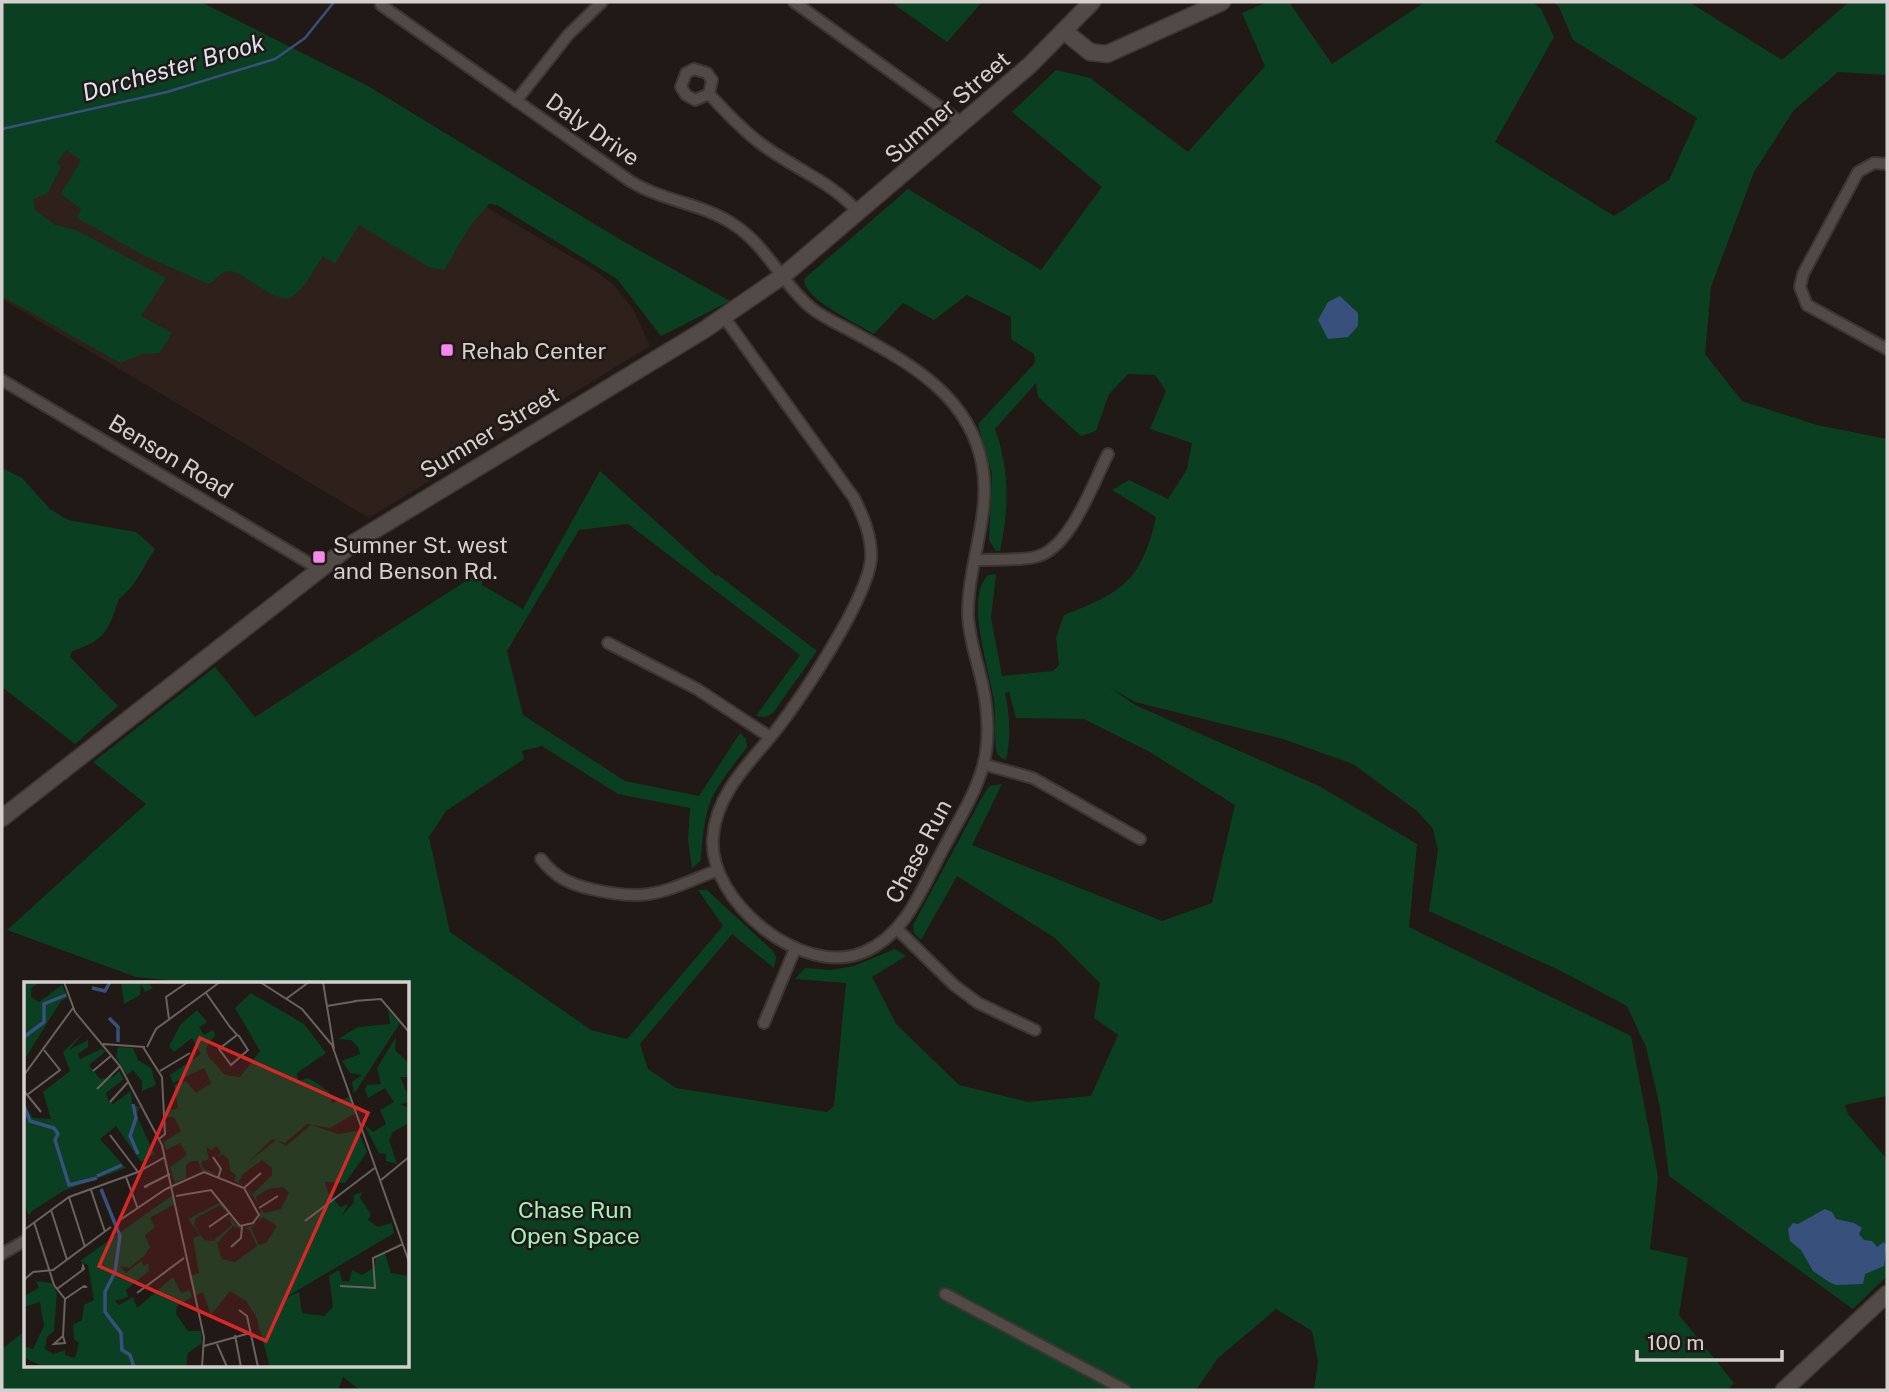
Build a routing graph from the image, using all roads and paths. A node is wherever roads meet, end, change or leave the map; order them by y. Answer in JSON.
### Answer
{"nodes":[{"id":1,"x":602,"y":2,"type":"edge"},
{"id":2,"x":793,"y":2,"type":"edge"},
{"id":3,"x":1092,"y":2,"type":"edge"},
{"id":4,"x":1222,"y":2,"type":"edge"},
{"id":5,"x":381,"y":5,"type":"dead end"},
{"id":6,"x":1064,"y":31,"type":"junction"},
{"id":7,"x":709,"y":94,"type":"dead end"},
{"id":8,"x":516,"y":100,"type":"junction"},
{"id":9,"x":962,"y":123,"type":"junction"},
{"id":10,"x":1887,"y":164,"type":"edge"},
{"id":11,"x":859,"y":214,"type":"junction"},
{"id":12,"x":784,"y":275,"type":"junction"},
{"id":13,"x":724,"y":317,"type":"junction"},
{"id":14,"x":1887,"y":349,"type":"edge"},
{"id":15,"x":2,"y":380,"type":"edge"},
{"id":16,"x":1108,"y":454,"type":"dead end"},
{"id":17,"x":975,"y":560,"type":"junction"},
{"id":18,"x":320,"y":569,"type":"junction"},
{"id":19,"x":608,"y":643,"type":"dead end"},
{"id":20,"x":770,"y":737,"type":"junction"},
{"id":21,"x":986,"y":765,"type":"junction"},
{"id":22,"x":2,"y":818,"type":"edge"},
{"id":23,"x":1140,"y":839,"type":"dead end"},
{"id":24,"x":541,"y":859,"type":"dead end"},
{"id":25,"x":718,"y":870,"type":"junction"},
{"id":26,"x":897,"y":929,"type":"junction"},
{"id":27,"x":794,"y":949,"type":"junction"},
{"id":28,"x":764,"y":1023,"type":"dead end"},
{"id":29,"x":1035,"y":1030,"type":"dead end"},
{"id":30,"x":24,"y":1241,"type":"edge"},
{"id":31,"x":3,"y":1252,"type":"edge"},
{"id":32,"x":945,"y":1294,"type":"dead end"},
{"id":33,"x":1887,"y":1294,"type":"edge"},
{"id":34,"x":1125,"y":1390,"type":"edge"},
{"id":35,"x":1784,"y":1390,"type":"edge"}],
"edges":[{"from":1,"to":8,"type":"street"},
{"from":2,"to":9,"type":"street"},
{"from":3,"to":6,"type":"main road","name":"Sumner Street"},
{"from":4,"to":6,"type":"main road"},
{"from":5,"to":8,"type":"street","name":"Daly Drive"},
{"from":6,"to":9,"type":"main road","name":"Sumner Street"},
{"from":7,"to":11,"type":"street"},
{"from":8,"to":12,"type":"street","name":"Daly Drive"},
{"from":9,"to":11,"type":"main road","name":"Sumner Street"},
{"from":10,"to":14,"type":"street"},
{"from":11,"to":12,"type":"main road","name":"Sumner Street"},
{"from":12,"to":13,"type":"main road","name":"Sumner Street"},
{"from":12,"to":17,"type":"street","name":"Chase Run"},
{"from":13,"to":18,"type":"main road","name":"Sumner Street"},
{"from":13,"to":20,"type":"street","name":"Chase Run"},
{"from":15,"to":18,"type":"street","name":"Benson Road"},
{"from":16,"to":17,"type":"street"},
{"from":17,"to":21,"type":"street","name":"Chase Run"},
{"from":18,"to":22,"type":"main road","name":"Sumner Street"},
{"from":19,"to":20,"type":"street"},
{"from":20,"to":25,"type":"street","name":"Chase Run"},
{"from":21,"to":23,"type":"street"},
{"from":21,"to":26,"type":"street","name":"Chase Run"},
{"from":24,"to":25,"type":"street"},
{"from":25,"to":27,"type":"street","name":"Chase Run"},
{"from":26,"to":27,"type":"street","name":"Chase Run"},
{"from":26,"to":29,"type":"street"},
{"from":27,"to":28,"type":"street"},
{"from":30,"to":31,"type":"street"},
{"from":32,"to":34,"type":"street"},
{"from":33,"to":35,"type":"main road"}]}
